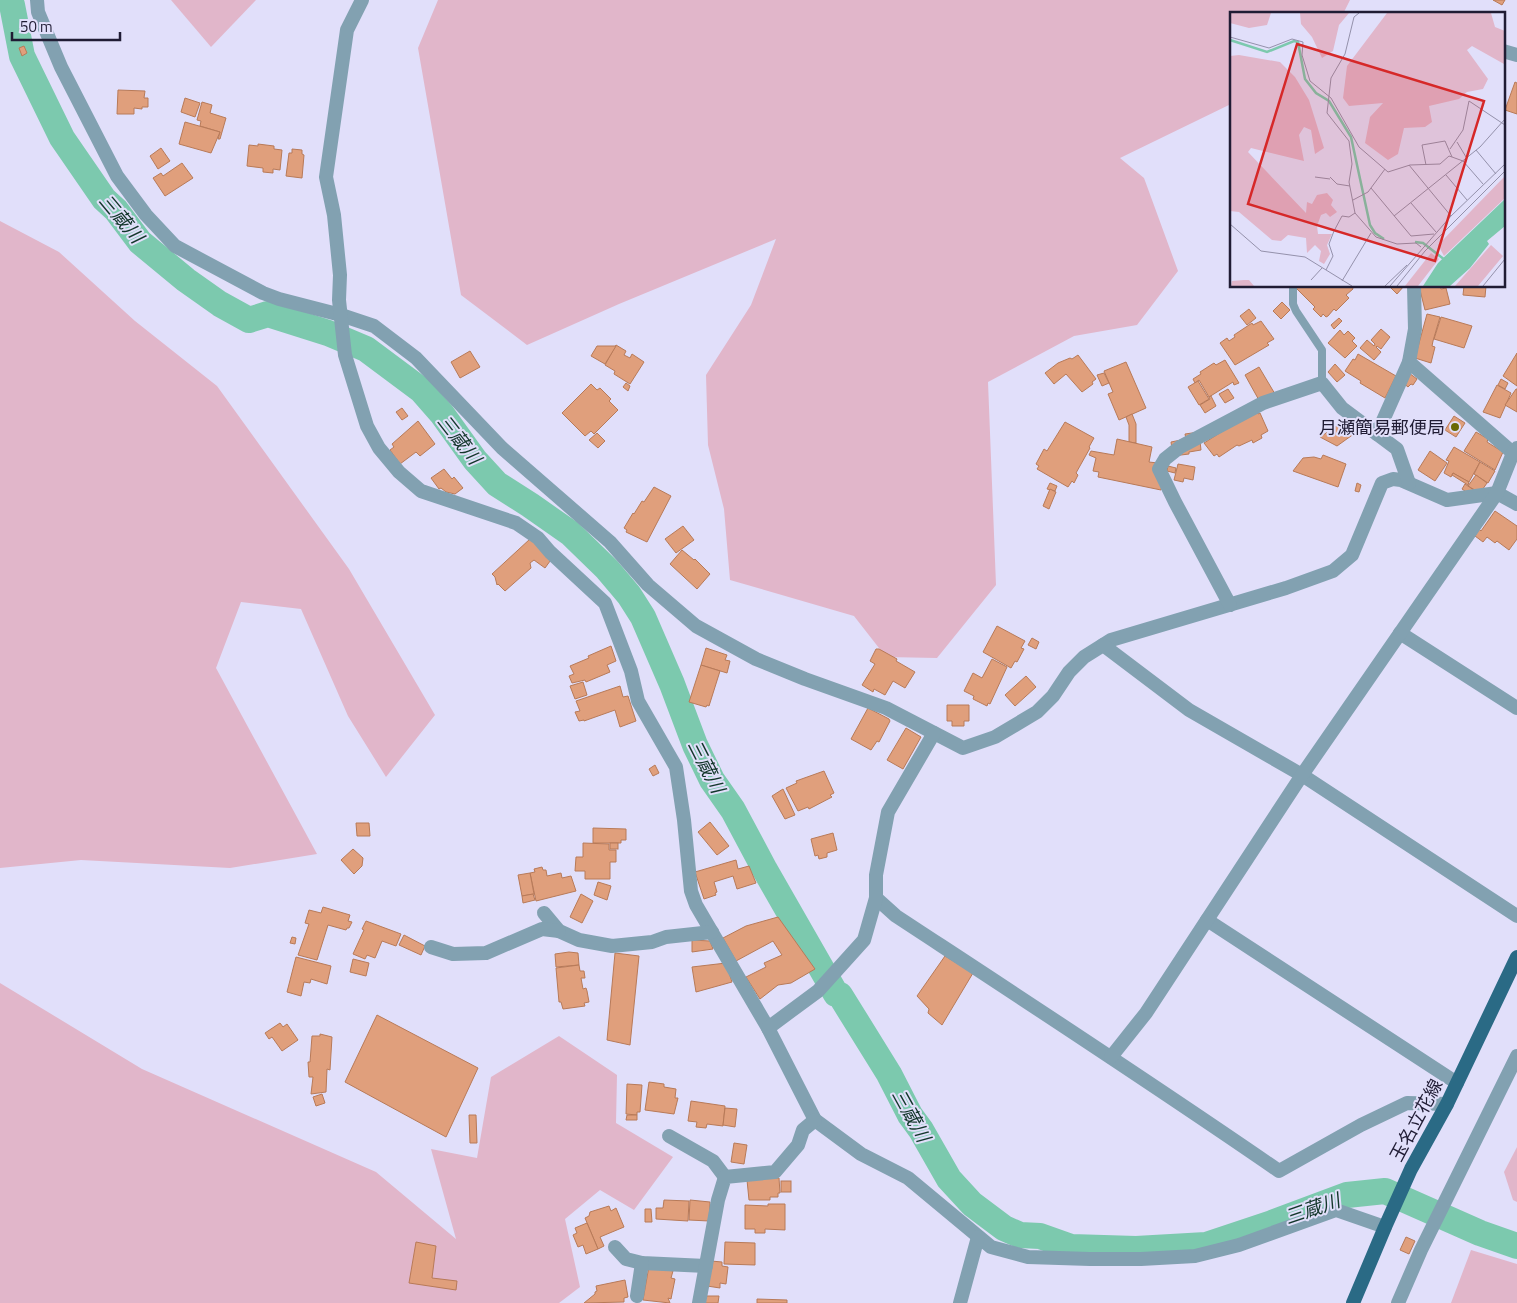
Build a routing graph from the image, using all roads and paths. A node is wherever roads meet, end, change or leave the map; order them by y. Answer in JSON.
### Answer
{"nodes":[{"id":1,"x":37,"y":0,"type":"edge"},
{"id":2,"x":362,"y":0,"type":"edge"},
{"id":3,"x":1504,"y":50,"type":"edge"},
{"id":4,"x":1517,"y":55,"type":"edge"},
{"id":5,"x":1293,"y":288,"type":"edge"},
{"id":6,"x":1414,"y":288,"type":"edge"},
{"id":7,"x":341,"y":315,"type":"junction"},
{"id":8,"x":1410,"y":362,"type":"junction"},
{"id":9,"x":1322,"y":383,"type":"junction"},
{"id":10,"x":1377,"y":434,"type":"junction"},
{"id":11,"x":1515,"y":451,"type":"edge"},
{"id":12,"x":1409,"y":483,"type":"junction"},
{"id":13,"x":1497,"y":493,"type":"junction"},
{"id":14,"x":1517,"y":504,"type":"edge"},
{"id":15,"x":1230,"y":605,"type":"junction"},
{"id":16,"x":1400,"y":633,"type":"junction"},
{"id":17,"x":1103,"y":645,"type":"junction"},
{"id":18,"x":1517,"y":708,"type":"edge"},
{"id":19,"x":934,"y":734,"type":"junction"},
{"id":20,"x":1302,"y":775,"type":"junction"},
{"id":21,"x":876,"y":898,"type":"junction"},
{"id":22,"x":544,"y":913,"type":"dead end"},
{"id":23,"x":1517,"y":916,"type":"edge"},
{"id":24,"x":1207,"y":920,"type":"junction"},
{"id":25,"x":559,"y":931,"type":"junction"},
{"id":26,"x":712,"y":932,"type":"junction"},
{"id":27,"x":431,"y":947,"type":"dead end"},
{"id":28,"x":1517,"y":957,"type":"edge"},
{"id":29,"x":768,"y":1028,"type":"junction"},
{"id":30,"x":1517,"y":1056,"type":"edge"},
{"id":31,"x":1110,"y":1057,"type":"junction"},
{"id":32,"x":1457,"y":1083,"type":"junction"},
{"id":33,"x":1447,"y":1104,"type":"junction"},
{"id":34,"x":816,"y":1120,"type":"junction"},
{"id":35,"x":669,"y":1136,"type":"dead end"},
{"id":36,"x":725,"y":1177,"type":"junction"},
{"id":37,"x":1385,"y":1227,"type":"junction"},
{"id":38,"x":978,"y":1237,"type":"junction"},
{"id":39,"x":615,"y":1247,"type":"dead end"},
{"id":40,"x":642,"y":1263,"type":"junction"},
{"id":41,"x":706,"y":1266,"type":"junction"},
{"id":42,"x":637,"y":1296,"type":"dead end"},
{"id":43,"x":698,"y":1303,"type":"edge"},
{"id":44,"x":960,"y":1303,"type":"edge"},
{"id":45,"x":1353,"y":1303,"type":"edge"},
{"id":46,"x":1398,"y":1303,"type":"edge"}],
"edges":[{"from":1,"to":7,"type":"street"},
{"from":2,"to":7,"type":"street"},
{"from":3,"to":4,"type":"street"},
{"from":5,"to":9,"type":"lane"},
{"from":6,"to":8,"type":"street"},
{"from":7,"to":19,"type":"street"},
{"from":7,"to":26,"type":"street"},
{"from":8,"to":10,"type":"street"},
{"from":8,"to":11,"type":"street"},
{"from":9,"to":10,"type":"street"},
{"from":9,"to":15,"type":"street"},
{"from":10,"to":12,"type":"street"},
{"from":11,"to":13,"type":"street"},
{"from":12,"to":13,"type":"street"},
{"from":12,"to":15,"type":"street"},
{"from":13,"to":14,"type":"street"},
{"from":13,"to":16,"type":"street"},
{"from":15,"to":17,"type":"street"},
{"from":16,"to":18,"type":"street"},
{"from":16,"to":20,"type":"street"},
{"from":17,"to":19,"type":"street"},
{"from":17,"to":20,"type":"street"},
{"from":19,"to":21,"type":"street"},
{"from":20,"to":23,"type":"street"},
{"from":20,"to":24,"type":"street"},
{"from":21,"to":29,"type":"street"},
{"from":21,"to":31,"type":"street"},
{"from":22,"to":25,"type":"street"},
{"from":24,"to":31,"type":"street"},
{"from":24,"to":32,"type":"street"},
{"from":25,"to":26,"type":"street"},
{"from":25,"to":27,"type":"street"},
{"from":26,"to":29,"type":"street"},
{"from":28,"to":32,"type":"main road","name":"玉名立花線"},
{"from":29,"to":34,"type":"street"},
{"from":30,"to":46,"type":"street"},
{"from":31,"to":33,"type":"street"},
{"from":32,"to":33,"type":"main road","name":"玉名立花線"},
{"from":33,"to":37,"type":"main road","name":"玉名立花線"},
{"from":34,"to":36,"type":"street"},
{"from":34,"to":38,"type":"street"},
{"from":35,"to":36,"type":"street"},
{"from":36,"to":41,"type":"street"},
{"from":37,"to":38,"type":"street"},
{"from":37,"to":45,"type":"main road","name":"玉名立花線"},
{"from":38,"to":44,"type":"street"},
{"from":39,"to":40,"type":"street"},
{"from":40,"to":41,"type":"street"},
{"from":40,"to":42,"type":"street"},
{"from":41,"to":43,"type":"street"}]}
